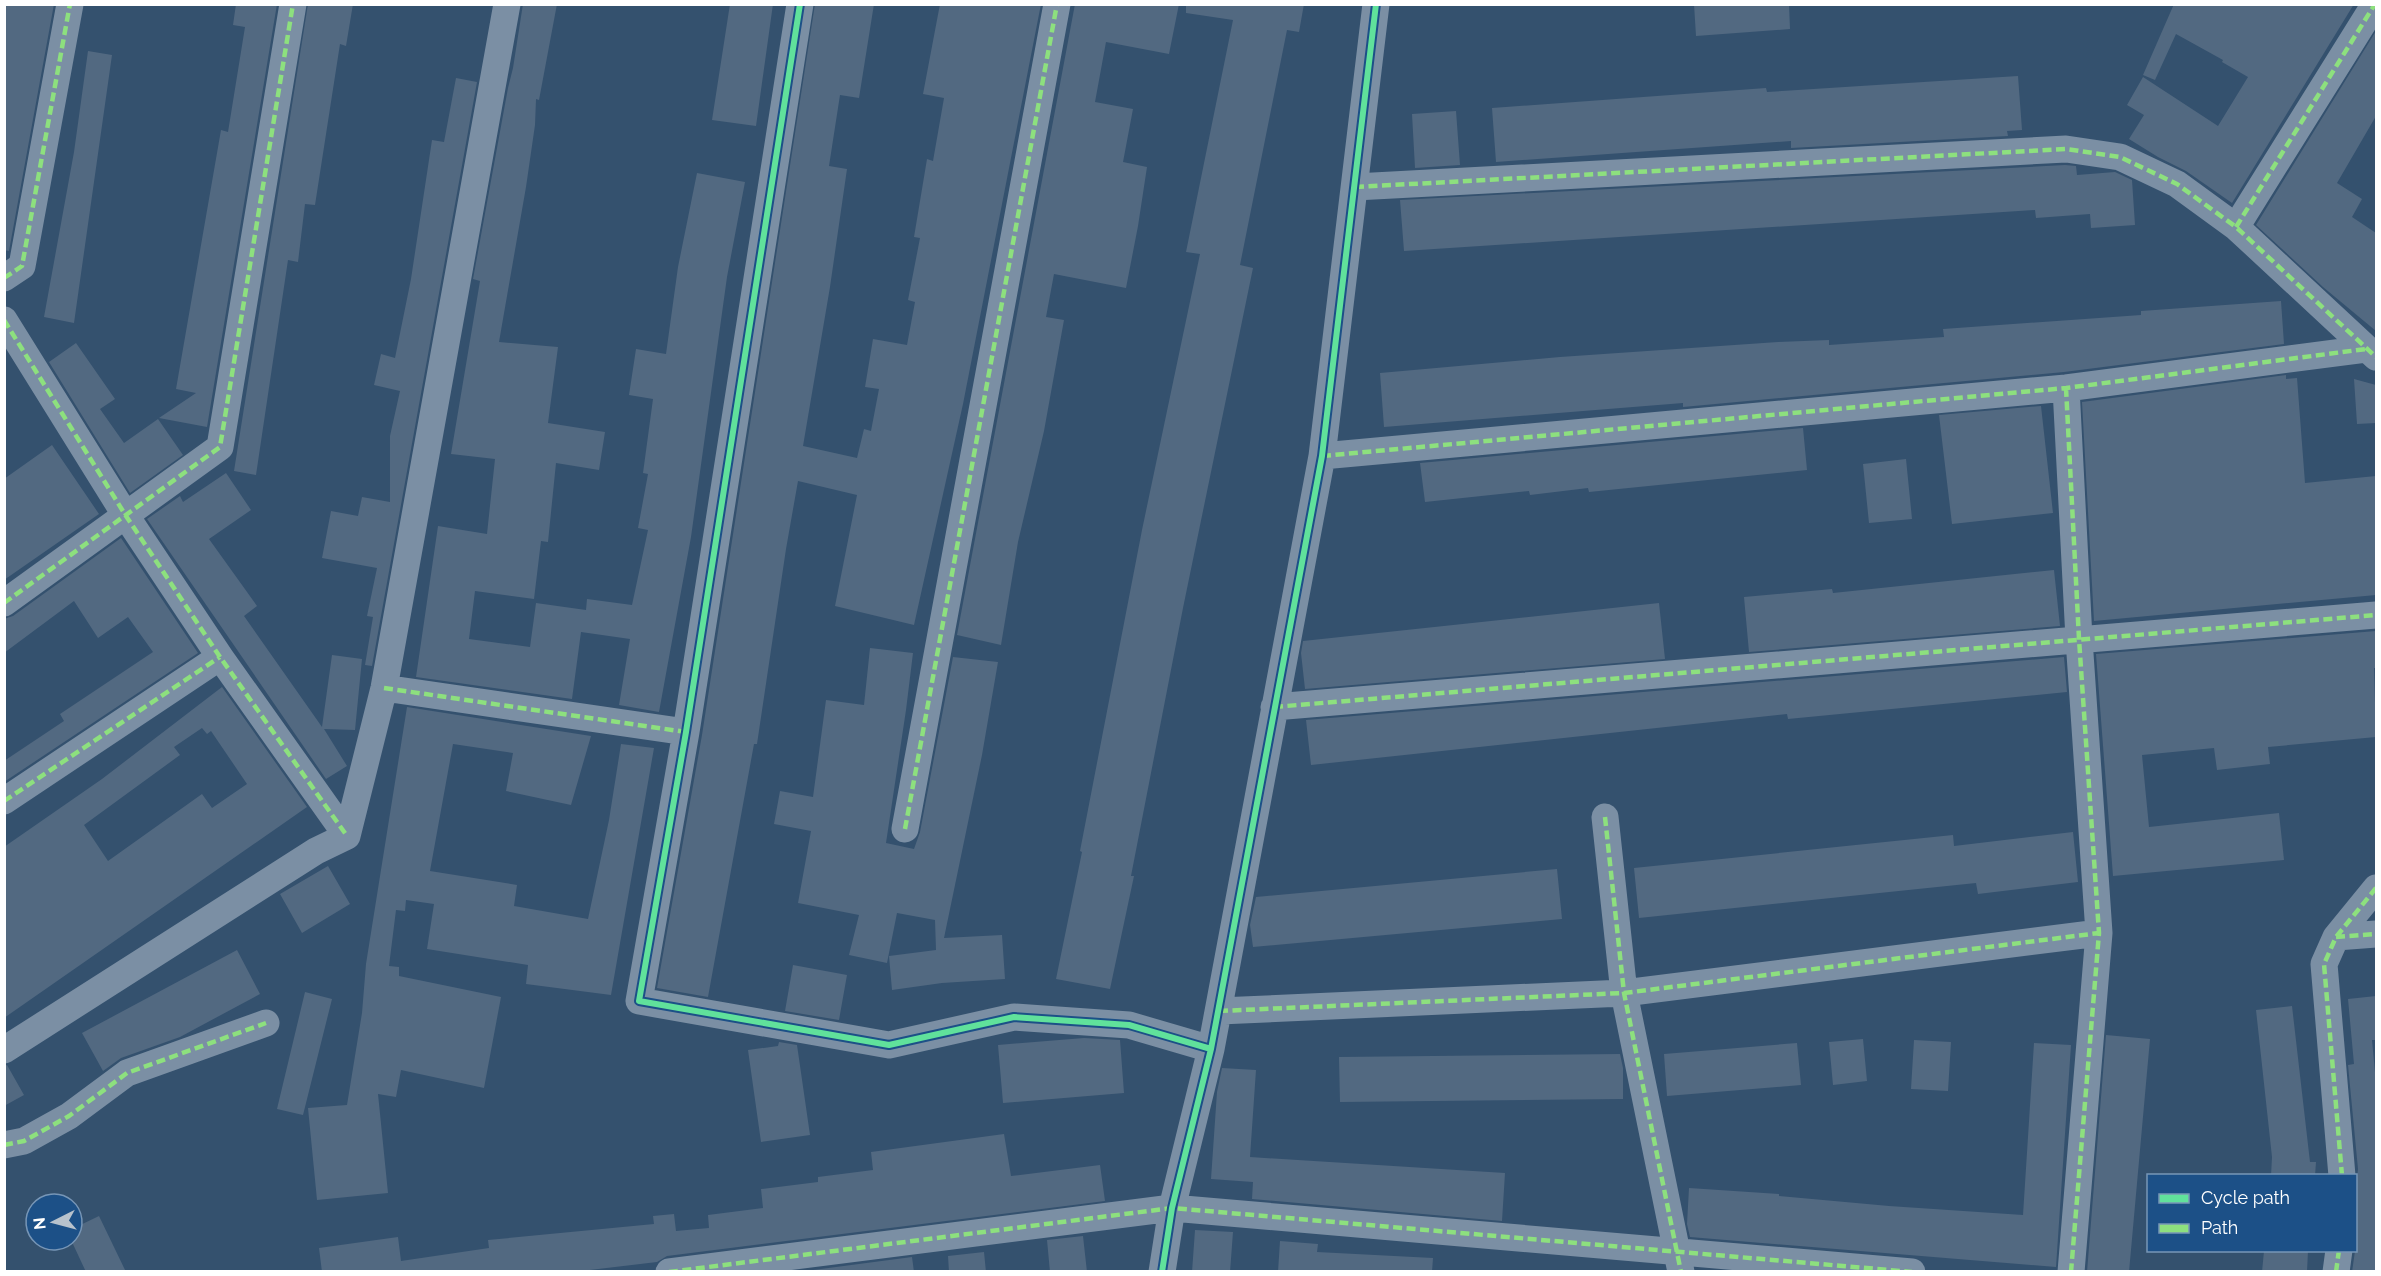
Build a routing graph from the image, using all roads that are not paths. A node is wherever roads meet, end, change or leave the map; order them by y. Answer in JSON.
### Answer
{"nodes":[{"id":1,"x":70,"y":4,"type":"edge"},
{"id":2,"x":293,"y":4,"type":"edge"},
{"id":3,"x":507,"y":4,"type":"edge"},
{"id":4,"x":800,"y":4,"type":"edge"},
{"id":5,"x":1057,"y":4,"type":"edge"},
{"id":6,"x":1376,"y":4,"type":"edge"},
{"id":7,"x":2375,"y":4,"type":"edge"},
{"id":8,"x":1355,"y":187,"type":"junction"},
{"id":9,"x":2236,"y":227,"type":"junction"},
{"id":10,"x":4,"y":278,"type":"edge"},
{"id":11,"x":4,"y":320,"type":"edge"},
{"id":12,"x":2371,"y":353,"type":"edge"},
{"id":13,"x":2066,"y":388,"type":"junction"},
{"id":14,"x":1322,"y":456,"type":"junction"},
{"id":15,"x":126,"y":516,"type":"junction"},
{"id":16,"x":4,"y":603,"type":"edge"},
{"id":17,"x":2376,"y":615,"type":"edge"},
{"id":18,"x":2079,"y":639,"type":"junction"},
{"id":19,"x":220,"y":657,"type":"junction"},
{"id":20,"x":384,"y":688,"type":"junction"},
{"id":21,"x":1274,"y":707,"type":"junction"},
{"id":22,"x":686,"y":732,"type":"junction"},
{"id":23,"x":4,"y":801,"type":"edge"},
{"id":24,"x":1605,"y":817,"type":"dead end"},
{"id":25,"x":905,"y":829,"type":"dead end"},
{"id":26,"x":346,"y":836,"type":"junction"},
{"id":27,"x":2376,"y":888,"type":"edge"},
{"id":28,"x":2099,"y":933,"type":"junction"},
{"id":29,"x":2376,"y":934,"type":"edge"},
{"id":30,"x":2336,"y":938,"type":"junction"},
{"id":31,"x":1624,"y":993,"type":"junction"},
{"id":32,"x":1219,"y":1011,"type":"junction"},
{"id":33,"x":266,"y":1023,"type":"dead end"},
{"id":34,"x":1212,"y":1049,"type":"junction"},
{"id":35,"x":4,"y":1050,"type":"edge"},
{"id":36,"x":4,"y":1145,"type":"edge"},
{"id":37,"x":2342,"y":1174,"type":"edge"},
{"id":38,"x":1172,"y":1208,"type":"junction"},
{"id":39,"x":2339,"y":1252,"type":"edge"},
{"id":40,"x":1680,"y":1262,"type":"edge"},
{"id":41,"x":669,"y":1272,"type":"edge"},
{"id":42,"x":1162,"y":1272,"type":"edge"},
{"id":43,"x":1912,"y":1272,"type":"edge"},
{"id":44,"x":2071,"y":1272,"type":"edge"},
{"id":45,"x":2336,"y":1272,"type":"edge"}],
"edges":[{"from":1,"to":10,"type":"street"},
{"from":2,"to":15,"type":"street"},
{"from":3,"to":20,"type":"street"},
{"from":4,"to":22,"type":"street"},
{"from":5,"to":25,"type":"street"},
{"from":6,"to":8,"type":"street"},
{"from":7,"to":9,"type":"street"},
{"from":8,"to":9,"type":"street"},
{"from":8,"to":14,"type":"street"},
{"from":9,"to":12,"type":"street"},
{"from":11,"to":15,"type":"street"},
{"from":12,"to":13,"type":"street"},
{"from":13,"to":14,"type":"street"},
{"from":13,"to":18,"type":"street"},
{"from":14,"to":21,"type":"street"},
{"from":15,"to":16,"type":"street"},
{"from":15,"to":19,"type":"street"},
{"from":17,"to":18,"type":"street"},
{"from":18,"to":21,"type":"street"},
{"from":18,"to":28,"type":"street"},
{"from":19,"to":23,"type":"street"},
{"from":19,"to":26,"type":"street"},
{"from":20,"to":22,"type":"street"},
{"from":20,"to":26,"type":"street"},
{"from":21,"to":32,"type":"street"},
{"from":22,"to":34,"type":"street"},
{"from":24,"to":31,"type":"street"},
{"from":26,"to":35,"type":"street"},
{"from":27,"to":30,"type":"street"},
{"from":28,"to":31,"type":"street"},
{"from":28,"to":44,"type":"street"},
{"from":29,"to":30,"type":"street"},
{"from":30,"to":37,"type":"street"},
{"from":31,"to":32,"type":"street"},
{"from":31,"to":40,"type":"street"},
{"from":32,"to":34,"type":"street"},
{"from":33,"to":36,"type":"street"},
{"from":34,"to":38,"type":"street"},
{"from":38,"to":40,"type":"street"},
{"from":38,"to":41,"type":"street"},
{"from":38,"to":42,"type":"street"},
{"from":39,"to":45,"type":"street"},
{"from":40,"to":43,"type":"street"}]}
